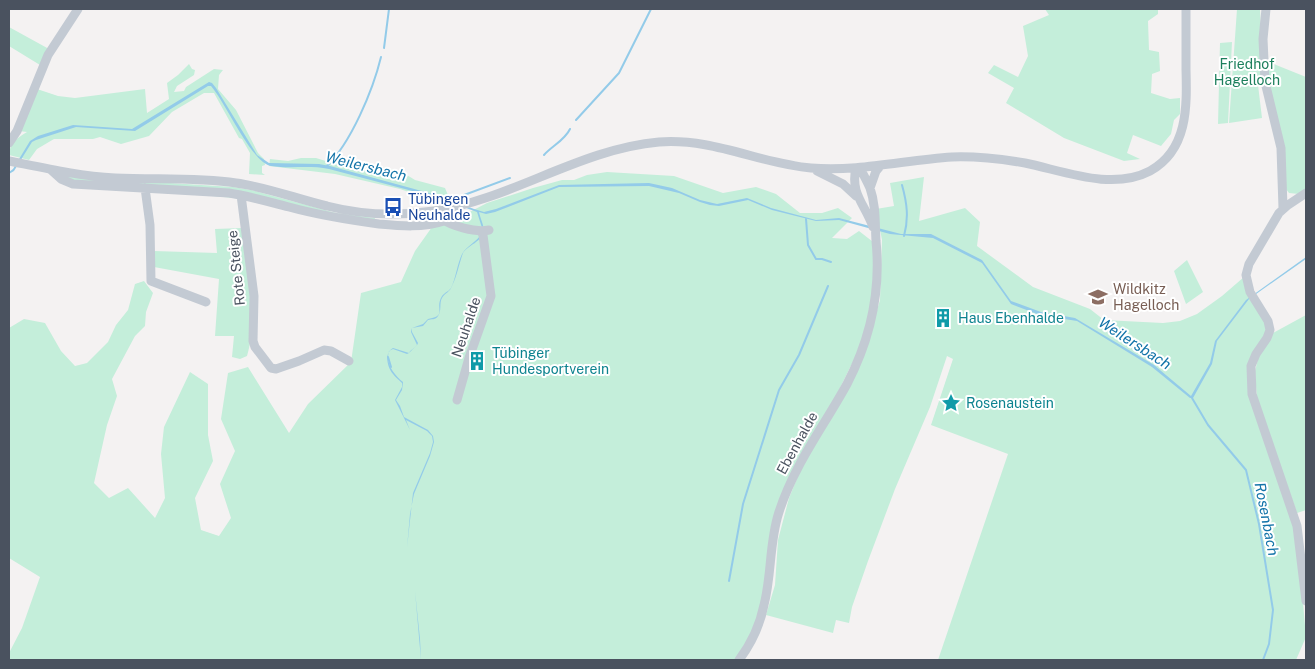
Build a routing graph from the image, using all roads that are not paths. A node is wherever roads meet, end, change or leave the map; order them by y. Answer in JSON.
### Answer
{"nodes":[{"id":1,"x":78,"y":9,"type":"edge"},
{"id":2,"x":1186,"y":9,"type":"edge"},
{"id":3,"x":1266,"y":9,"type":"edge"},
{"id":4,"x":9,"y":143,"type":"edge"},
{"id":5,"x":10,"y":161,"type":"edge"},
{"id":6,"x":880,"y":165,"type":"junction"},
{"id":7,"x":809,"y":168,"type":"junction"},
{"id":8,"x":858,"y":168,"type":"junction"},
{"id":9,"x":51,"y":170,"type":"junction"},
{"id":10,"x":146,"y":188,"type":"junction"},
{"id":11,"x":870,"y":188,"type":"junction"},
{"id":12,"x":1282,"y":191,"type":"junction"},
{"id":13,"x":241,"y":195,"type":"junction"},
{"id":14,"x":1302,"y":196,"type":"edge"},
{"id":15,"x":857,"y":197,"type":"junction"},
{"id":16,"x":1283,"y":208,"type":"junction"},
{"id":17,"x":436,"y":210,"type":"junction"},
{"id":18,"x":444,"y":221,"type":"junction"},
{"id":19,"x":876,"y":239,"type":"junction"},
{"id":20,"x":206,"y":302,"type":"dead end"},
{"id":21,"x":349,"y":360,"type":"dead end"},
{"id":22,"x":457,"y":400,"type":"dead end"},
{"id":23,"x":1306,"y":601,"type":"edge"},
{"id":24,"x":739,"y":660,"type":"edge"}],
"edges":[{"from":1,"to":4,"type":"street"},
{"from":2,"to":6,"type":"street"},
{"from":3,"to":12,"type":"street"},
{"from":5,"to":9,"type":"street"},
{"from":6,"to":8,"type":"street"},
{"from":6,"to":11,"type":"street"},
{"from":7,"to":8,"type":"street"},
{"from":7,"to":15,"type":"street"},
{"from":7,"to":17,"type":"street"},
{"from":8,"to":11,"type":"street","name":"Ebenhalde"},
{"from":8,"to":15,"type":"street","name":"Ebenhalde"},
{"from":9,"to":10,"type":"street"},
{"from":9,"to":17,"type":"street"},
{"from":10,"to":13,"type":"street"},
{"from":10,"to":20,"type":"street"},
{"from":11,"to":19,"type":"street","name":"Ebenhalde"},
{"from":12,"to":14,"type":"street"},
{"from":12,"to":16,"type":"street"},
{"from":13,"to":18,"type":"street"},
{"from":13,"to":21,"type":"street","name":"Rote Steige"},
{"from":14,"to":16,"type":"street"},
{"from":15,"to":19,"type":"street","name":"Ebenhalde"},
{"from":16,"to":23,"type":"street"},
{"from":17,"to":18,"type":"street","name":"Neuhalde"},
{"from":18,"to":22,"type":"street","name":"Neuhalde"},
{"from":19,"to":24,"type":"street","name":"Ebenhalde"}]}
